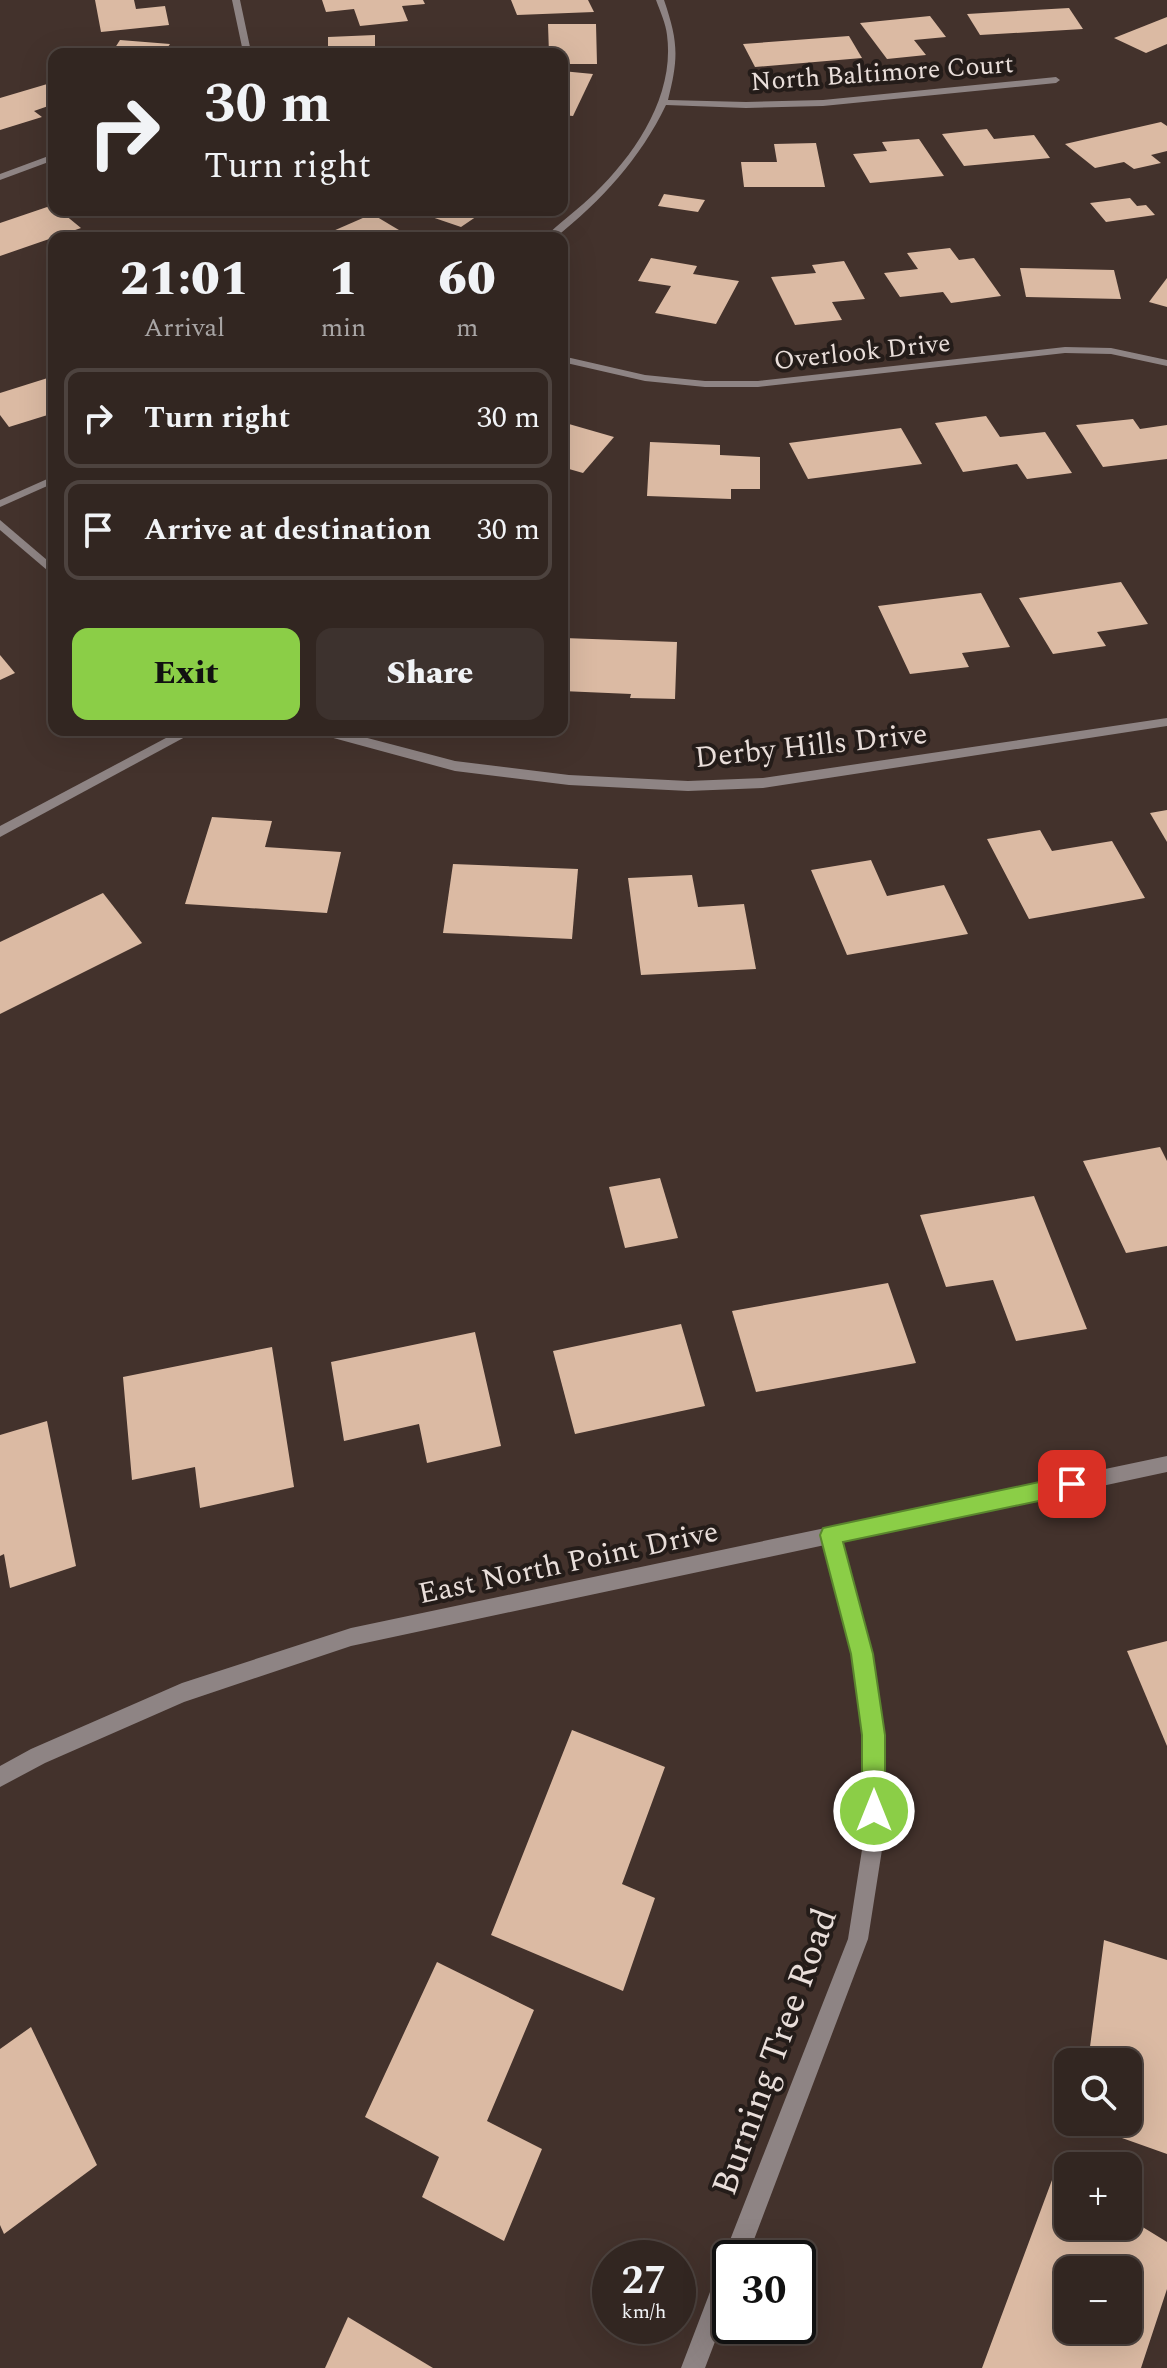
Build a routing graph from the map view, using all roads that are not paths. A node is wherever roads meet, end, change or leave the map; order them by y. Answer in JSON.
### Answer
{"nodes":[{"id":1,"x":236,"y":0,"type":"edge"},
{"id":2,"x":660,"y":0,"type":"edge"},
{"id":3,"x":246,"y":48,"type":"edge"},
{"id":4,"x":1056,"y":80,"type":"dead end"},
{"id":5,"x":662,"y":102,"type":"junction"},
{"id":6,"x":48,"y":159,"type":"edge"},
{"id":7,"x":0,"y":177,"type":"edge"},
{"id":8,"x":557,"y":232,"type":"edge"},
{"id":9,"x":568,"y":361,"type":"edge"},
{"id":10,"x":1167,"y":363,"type":"edge"},
{"id":11,"x":48,"y":482,"type":"edge"},
{"id":12,"x":0,"y":504,"type":"edge"},
{"id":13,"x":0,"y":524,"type":"edge"},
{"id":14,"x":48,"y":567,"type":"edge"},
{"id":15,"x":1167,"y":722,"type":"edge"},
{"id":16,"x":180,"y":736,"type":"edge"},
{"id":17,"x":341,"y":736,"type":"edge"},
{"id":18,"x":0,"y":832,"type":"edge"},
{"id":19,"x":1167,"y":1464,"type":"edge"},
{"id":20,"x":831,"y":1535,"type":"junction"},
{"id":21,"x":0,"y":1777,"type":"edge"},
{"id":22,"x":742,"y":2240,"type":"edge"},
{"id":23,"x":712,"y":2318,"type":"edge"},
{"id":24,"x":693,"y":2368,"type":"edge"}],
"edges":[{"from":1,"to":3,"type":"street"},
{"from":2,"to":5,"type":"street"},
{"from":4,"to":5,"type":"street","name":"North Baltimore Court"},
{"from":5,"to":8,"type":"street"},
{"from":6,"to":7,"type":"street"},
{"from":9,"to":10,"type":"street","name":"Overlook Drive"},
{"from":11,"to":12,"type":"street"},
{"from":13,"to":14,"type":"street"},
{"from":15,"to":17,"type":"street","name":"Derby Hills Drive"},
{"from":16,"to":18,"type":"street"},
{"from":19,"to":20,"type":"street","name":"East North Point Drive"},
{"from":20,"to":21,"type":"street","name":"East North Point Drive"},
{"from":20,"to":22,"type":"street","name":"Burning Tree Road"},
{"from":23,"to":24,"type":"street"}]}
